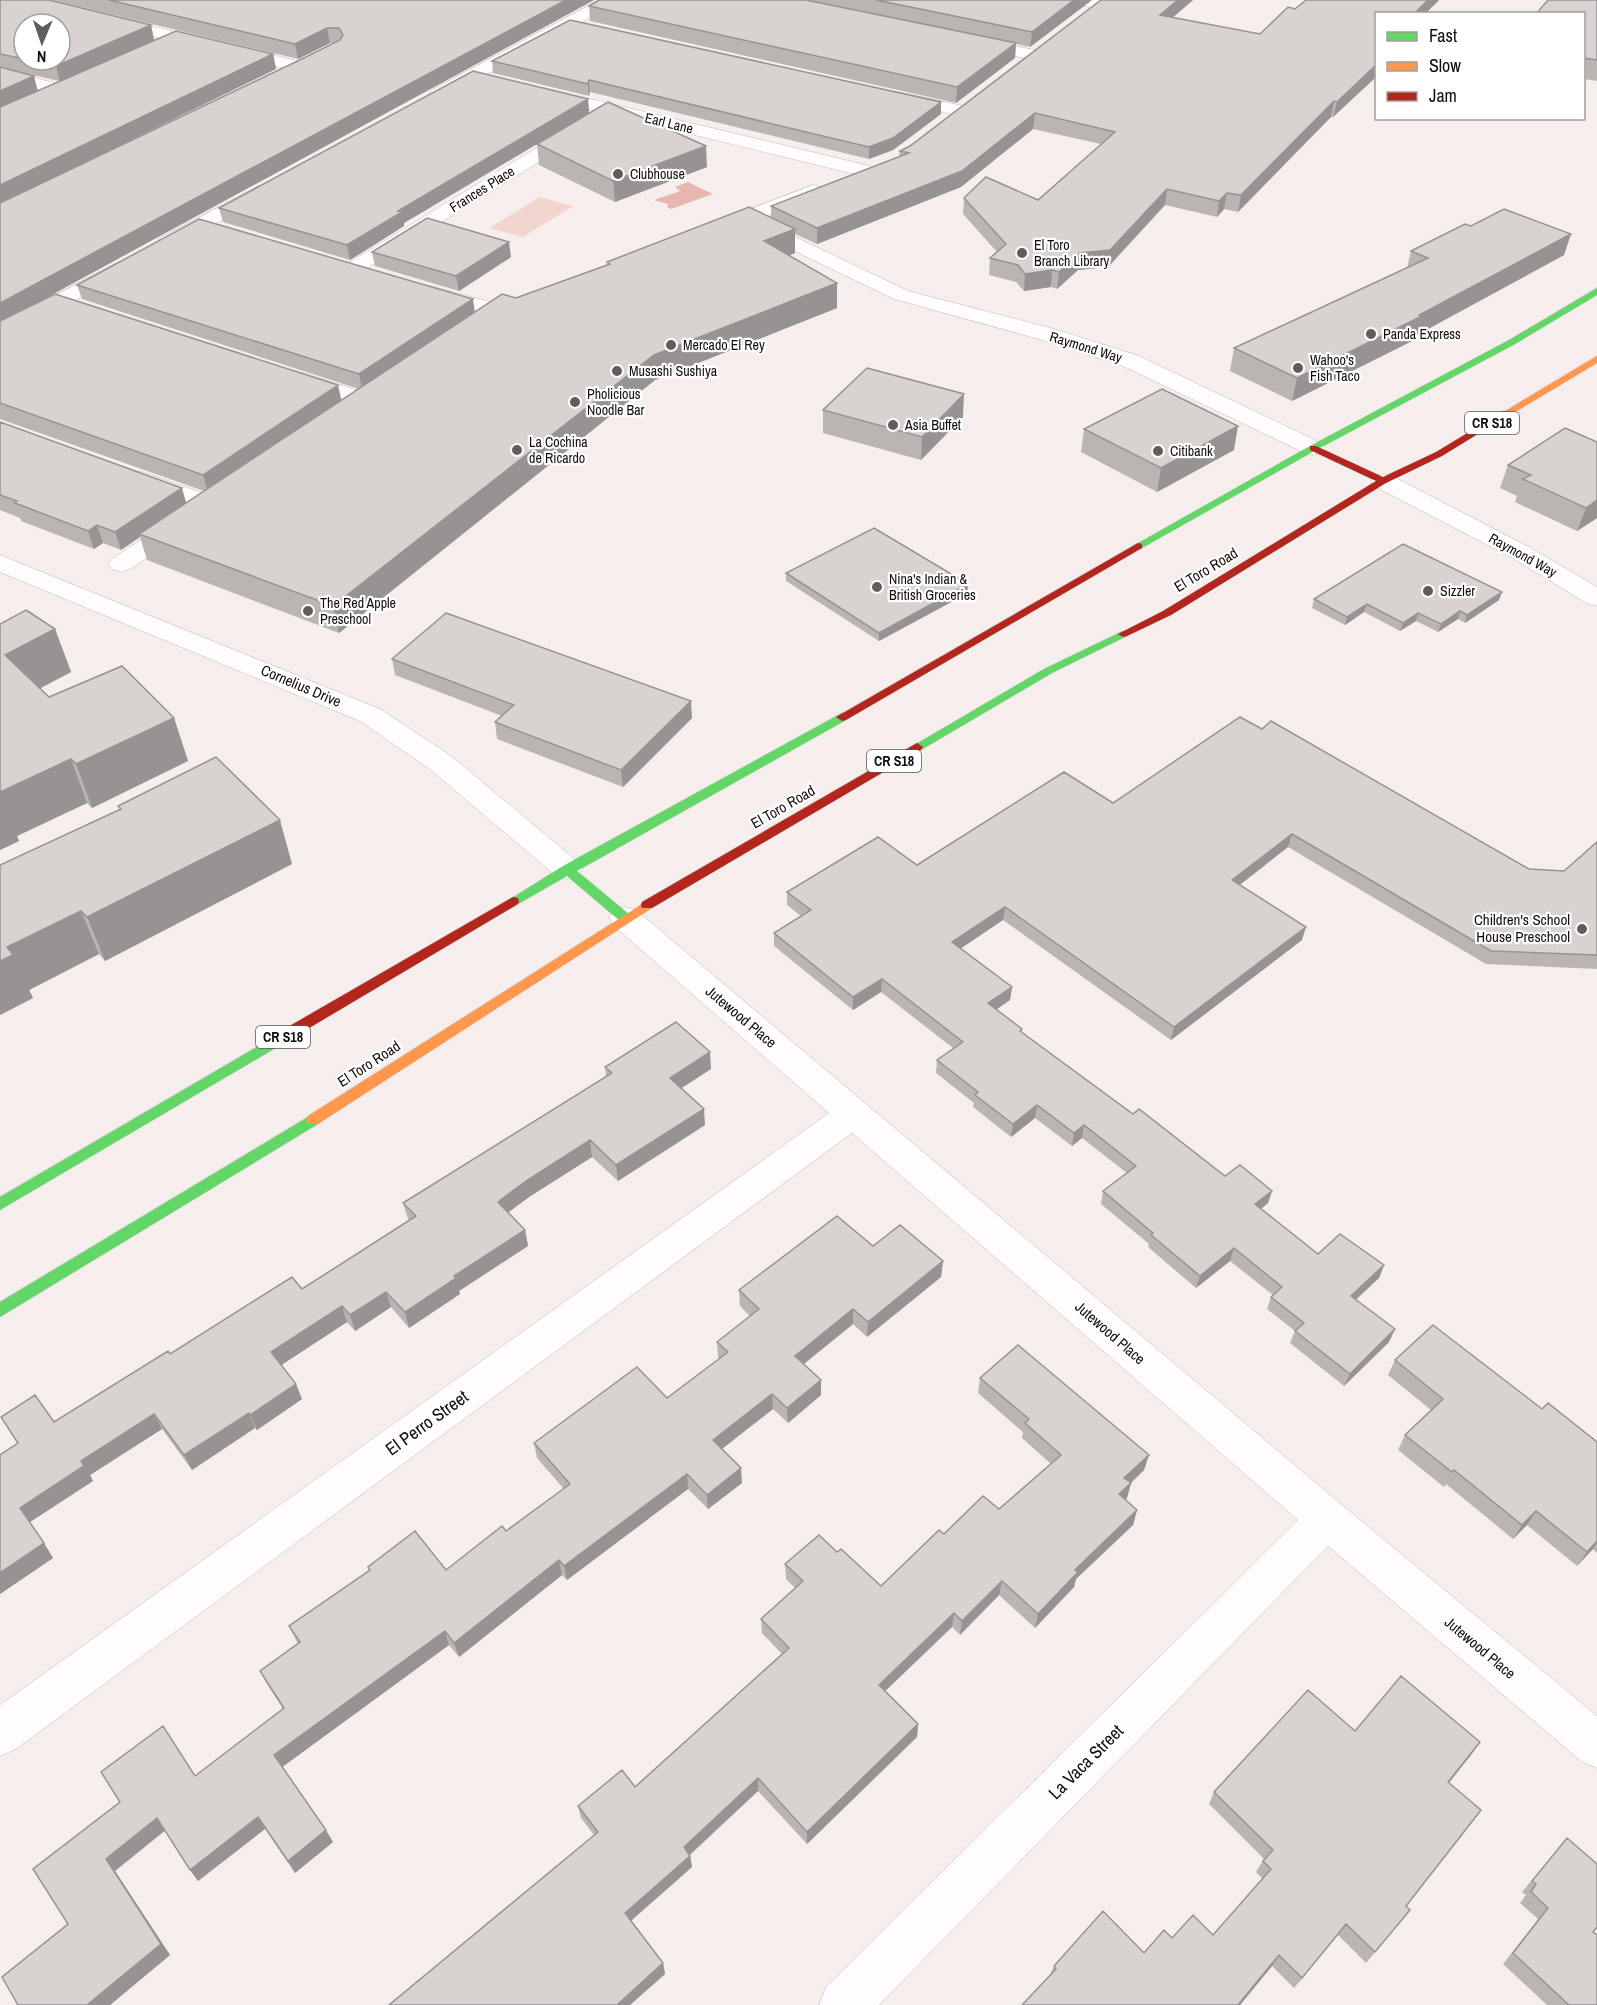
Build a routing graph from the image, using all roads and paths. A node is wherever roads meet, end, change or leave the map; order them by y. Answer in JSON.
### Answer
{"nodes":[{"id":1,"x":22,"y":0,"type":"edge"},
{"id":2,"x":611,"y":0,"type":"edge"},
{"id":3,"x":1103,"y":2,"type":"edge"},
{"id":4,"x":1079,"y":10,"type":"edge"},
{"id":5,"x":568,"y":23,"type":"junction"},
{"id":6,"x":591,"y":28,"type":"edge"},
{"id":7,"x":176,"y":38,"type":"junction"},
{"id":8,"x":954,"y":39,"type":"edge"},
{"id":9,"x":1053,"y":41,"type":"edge"},
{"id":10,"x":155,"y":47,"type":"edge"},
{"id":11,"x":1034,"y":55,"type":"junction"},
{"id":12,"x":318,"y":58,"type":"edge"},
{"id":13,"x":300,"y":67,"type":"junction"},
{"id":14,"x":1016,"y":69,"type":"edge"},
{"id":15,"x":0,"y":74,"type":"edge"},
{"id":16,"x":472,"y":76,"type":"junction"},
{"id":17,"x":278,"y":78,"type":"edge"},
{"id":18,"x":493,"y":81,"type":"edge"},
{"id":19,"x":526,"y":89,"type":"edge"},
{"id":20,"x":881,"y":93,"type":"edge"},
{"id":21,"x":980,"y":97,"type":"edge"},
{"id":22,"x":41,"y":99,"type":"edge"},
{"id":23,"x":419,"y":104,"type":"edge"},
{"id":24,"x":613,"y":109,"type":"junction"},
{"id":25,"x":962,"y":111,"type":"junction"},
{"id":26,"x":944,"y":124,"type":"edge"},
{"id":27,"x":272,"y":184,"type":"edge"},
{"id":28,"x":743,"y":218,"type":"junction"},
{"id":29,"x":199,"y":224,"type":"junction"},
{"id":30,"x":721,"y":226,"type":"junction"},
{"id":31,"x":221,"y":231,"type":"edge"},
{"id":32,"x":699,"y":235,"type":"edge"},
{"id":33,"x":330,"y":263,"type":"edge"},
{"id":34,"x":352,"y":269,"type":"junction"},
{"id":35,"x":850,"y":272,"type":"junction"},
{"id":36,"x":374,"y":276,"type":"edge"},
{"id":37,"x":408,"y":285,"type":"edge"},
{"id":38,"x":1597,"y":291,"type":"edge"},
{"id":39,"x":58,"y":301,"type":"junction"},
{"id":40,"x":81,"y":309,"type":"edge"},
{"id":41,"x":478,"y":324,"type":"edge"},
{"id":42,"x":0,"y":333,"type":"edge"},
{"id":43,"x":1597,"y":359,"type":"edge"},
{"id":44,"x":274,"y":371,"type":"edge"},
{"id":45,"x":383,"y":388,"type":"edge"},
{"id":46,"x":364,"y":400,"type":"junction"},
{"id":47,"x":345,"y":413,"type":"edge"},
{"id":48,"x":1313,"y":448,"type":"junction"},
{"id":49,"x":122,"y":472,"type":"edge"},
{"id":50,"x":1383,"y":481,"type":"junction"},
{"id":51,"x":0,"y":563,"type":"edge"},
{"id":52,"x":121,"y":564,"type":"dead end"},
{"id":53,"x":1597,"y":598,"type":"edge"},
{"id":54,"x":567,"y":869,"type":"junction"},
{"id":55,"x":625,"y":918,"type":"junction"},
{"id":56,"x":855,"y":1113,"type":"junction"},
{"id":57,"x":0,"y":1204,"type":"edge"},
{"id":58,"x":0,"y":1310,"type":"edge"},
{"id":59,"x":1327,"y":1519,"type":"junction"},
{"id":60,"x":0,"y":1732,"type":"edge"},
{"id":61,"x":1597,"y":1745,"type":"edge"},
{"id":62,"x":844,"y":2005,"type":"edge"}],
"edges":[{"from":1,"to":7,"type":"street"},
{"from":2,"to":5,"type":"street"},
{"from":3,"to":4,"type":"street"},
{"from":5,"to":6,"type":"street"},
{"from":5,"to":16,"type":"street"},
{"from":7,"to":10,"type":"street"},
{"from":7,"to":13,"type":"street"},
{"from":8,"to":11,"type":"street"},
{"from":9,"to":11,"type":"street"},
{"from":11,"to":14,"type":"street"},
{"from":12,"to":13,"type":"street"},
{"from":13,"to":17,"type":"street"},
{"from":15,"to":22,"type":"street"},
{"from":16,"to":18,"type":"street"},
{"from":16,"to":23,"type":"street"},
{"from":19,"to":24,"type":"street","name":"Earl Lane"},
{"from":20,"to":25,"type":"street"},
{"from":21,"to":25,"type":"street"},
{"from":24,"to":28,"type":"street","name":"Earl Lane"},
{"from":24,"to":34,"type":"street","name":"Frances Place"},
{"from":25,"to":26,"type":"street"},
{"from":27,"to":29,"type":"street"},
{"from":28,"to":30,"type":"street"},
{"from":28,"to":35,"type":"street","name":"Raymond Way"},
{"from":29,"to":31,"type":"street"},
{"from":29,"to":39,"type":"street"},
{"from":30,"to":32,"type":"street"},
{"from":30,"to":35,"type":"street","name":"Raymond Way"},
{"from":33,"to":34,"type":"street"},
{"from":34,"to":36,"type":"street"},
{"from":35,"to":48,"type":"street","name":"Raymond Way"},
{"from":37,"to":41,"type":"street"},
{"from":38,"to":48,"type":"main road","number":"CR S18"},
{"from":39,"to":40,"type":"street"},
{"from":39,"to":42,"type":"street"},
{"from":43,"to":50,"type":"main road","name":"El Toro Road","number":"CR S18"},
{"from":44,"to":46,"type":"street"},
{"from":45,"to":46,"type":"street"},
{"from":46,"to":47,"type":"street"},
{"from":48,"to":50,"type":"main road"},
{"from":48,"to":54,"type":"main road","number":"CR S18"},
{"from":49,"to":52,"type":"street"},
{"from":50,"to":53,"type":"street","name":"Raymond Way"},
{"from":50,"to":55,"type":"main road","name":"El Toro Road","number":"CR S18"},
{"from":51,"to":54,"type":"street","name":"Cornelius Drive"},
{"from":54,"to":55,"type":"main road"},
{"from":54,"to":57,"type":"main road","number":"CR S18"},
{"from":55,"to":56,"type":"street","name":"Jutewood Place"},
{"from":55,"to":58,"type":"main road","name":"El Toro Road","number":"CR S18"},
{"from":56,"to":59,"type":"street","name":"Jutewood Place"},
{"from":56,"to":60,"type":"street","name":"El Perro Street"},
{"from":59,"to":61,"type":"street","name":"Jutewood Place"},
{"from":59,"to":62,"type":"street","name":"La Vaca Street"}]}
